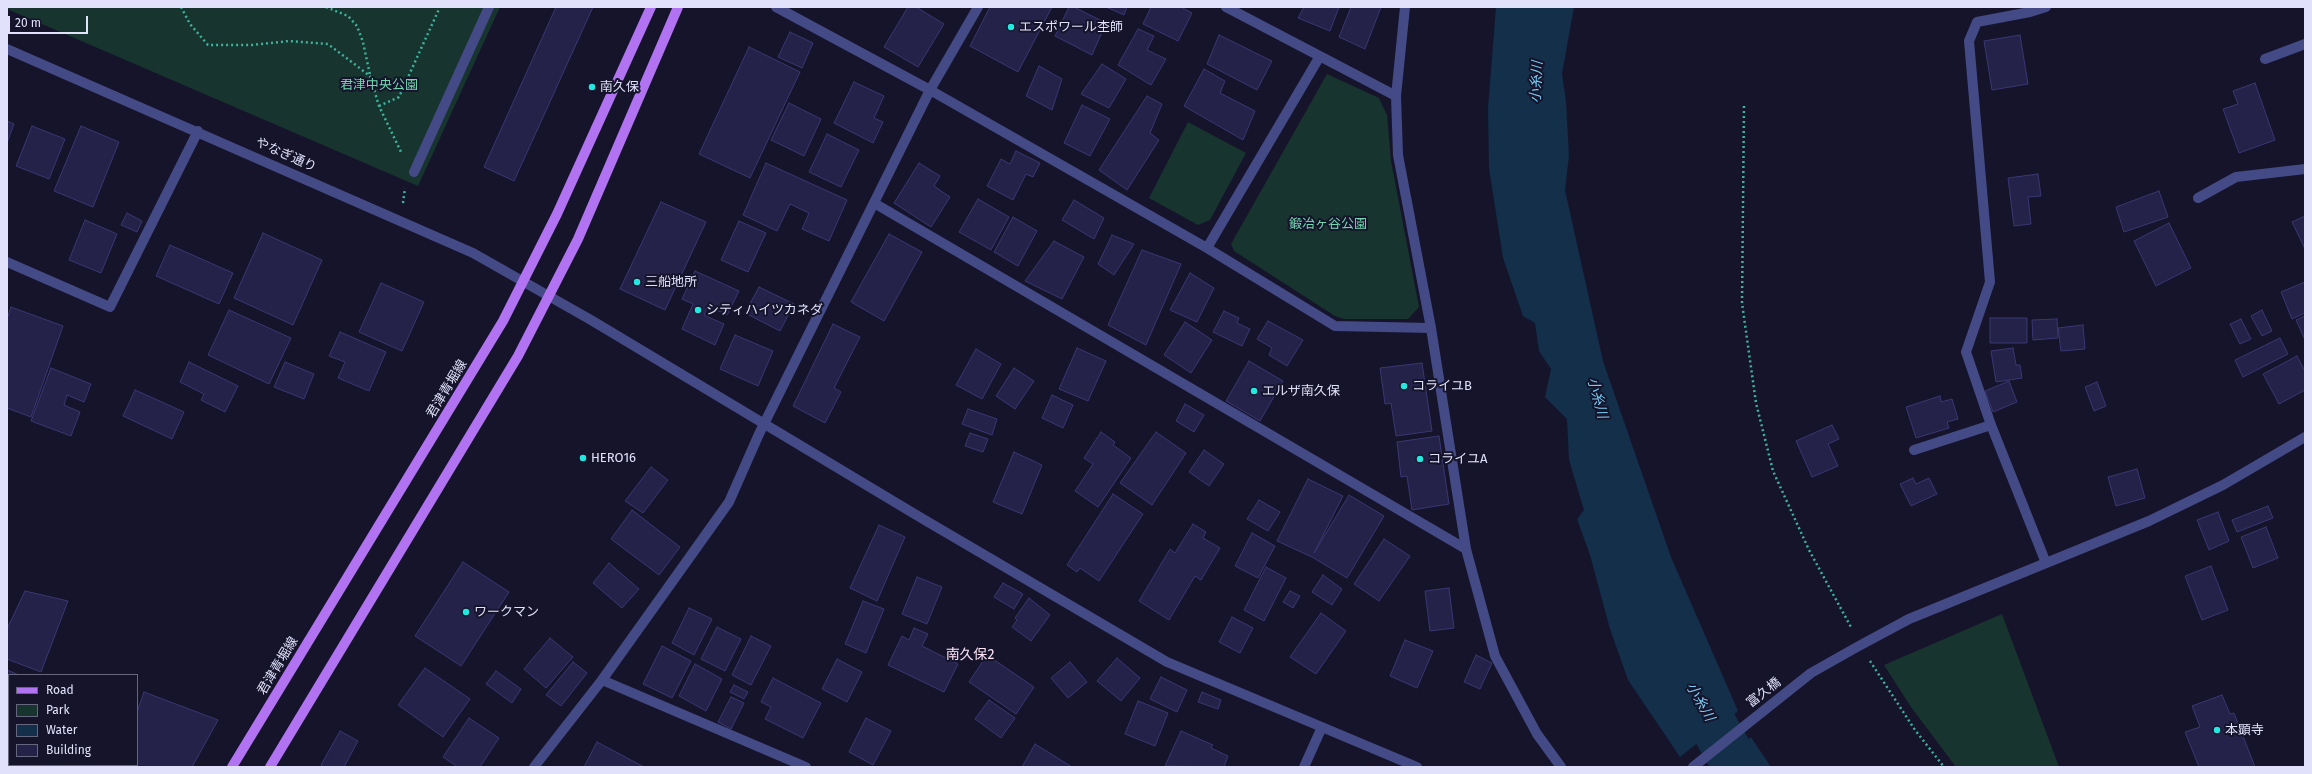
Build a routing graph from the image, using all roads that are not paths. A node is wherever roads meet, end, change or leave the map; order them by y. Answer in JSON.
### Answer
{"nodes":[{"id":1,"x":489,"y":7,"type":"edge"},
{"id":2,"x":651,"y":7,"type":"edge"},
{"id":3,"x":678,"y":7,"type":"edge"},
{"id":4,"x":776,"y":7,"type":"edge"},
{"id":5,"x":978,"y":7,"type":"edge"},
{"id":6,"x":1226,"y":7,"type":"edge"},
{"id":7,"x":1406,"y":7,"type":"edge"},
{"id":8,"x":2046,"y":7,"type":"edge"},
{"id":9,"x":2305,"y":44,"type":"edge"},
{"id":10,"x":7,"y":49,"type":"edge"},
{"id":11,"x":1320,"y":56,"type":"junction"},
{"id":12,"x":2265,"y":59,"type":"dead end"},
{"id":13,"x":930,"y":90,"type":"junction"},
{"id":14,"x":1396,"y":96,"type":"junction"},
{"id":15,"x":198,"y":131,"type":"junction"},
{"id":16,"x":2305,"y":169,"type":"edge"},
{"id":17,"x":414,"y":172,"type":"dead end"},
{"id":18,"x":2198,"y":198,"type":"dead end"},
{"id":19,"x":874,"y":203,"type":"junction"},
{"id":20,"x":1207,"y":248,"type":"junction"},
{"id":21,"x":8,"y":265,"type":"edge"},
{"id":22,"x":523,"y":282,"type":"junction"},
{"id":23,"x":548,"y":296,"type":"junction"},
{"id":24,"x":1431,"y":328,"type":"junction"},
{"id":25,"x":764,"y":424,"type":"junction"},
{"id":26,"x":1991,"y":425,"type":"junction"},
{"id":27,"x":2305,"y":437,"type":"edge"},
{"id":28,"x":1914,"y":450,"type":"dead end"},
{"id":29,"x":1466,"y":549,"type":"junction"},
{"id":30,"x":2046,"y":563,"type":"junction"},
{"id":31,"x":602,"y":680,"type":"junction"},
{"id":32,"x":1322,"y":727,"type":"junction"},
{"id":33,"x":232,"y":767,"type":"edge"},
{"id":34,"x":270,"y":767,"type":"edge"},
{"id":35,"x":534,"y":767,"type":"edge"},
{"id":36,"x":806,"y":767,"type":"edge"},
{"id":37,"x":1304,"y":767,"type":"edge"},
{"id":38,"x":1417,"y":767,"type":"edge"},
{"id":39,"x":1562,"y":767,"type":"edge"},
{"id":40,"x":1693,"y":767,"type":"edge"}],
"edges":[{"from":1,"to":17,"type":"street"},
{"from":2,"to":22,"type":"main road","name":"君津青堀線"},
{"from":3,"to":23,"type":"main road"},
{"from":4,"to":13,"type":"street"},
{"from":5,"to":13,"type":"street"},
{"from":6,"to":11,"type":"street"},
{"from":7,"to":14,"type":"street"},
{"from":8,"to":26,"type":"street"},
{"from":9,"to":12,"type":"street"},
{"from":10,"to":15,"type":"street","name":"やなぎ通り"},
{"from":11,"to":14,"type":"street"},
{"from":11,"to":20,"type":"street"},
{"from":13,"to":19,"type":"street"},
{"from":13,"to":20,"type":"street"},
{"from":14,"to":24,"type":"street"},
{"from":15,"to":21,"type":"street"},
{"from":15,"to":22,"type":"street","name":"やなぎ通り"},
{"from":16,"to":18,"type":"street"},
{"from":19,"to":25,"type":"street"},
{"from":19,"to":29,"type":"street"},
{"from":20,"to":24,"type":"street"},
{"from":22,"to":23,"type":"street","name":"やなぎ通り"},
{"from":22,"to":33,"type":"main road","name":"君津青堀線"},
{"from":23,"to":25,"type":"street","name":"やなぎ通り"},
{"from":23,"to":34,"type":"main road"},
{"from":24,"to":29,"type":"street"},
{"from":25,"to":31,"type":"street"},
{"from":25,"to":32,"type":"street","name":"やなぎ通り"},
{"from":26,"to":28,"type":"street"},
{"from":26,"to":30,"type":"street"},
{"from":27,"to":30,"type":"street","name":"富久橋"},
{"from":29,"to":39,"type":"street"},
{"from":30,"to":40,"type":"street","name":"富久橋"},
{"from":31,"to":35,"type":"street"},
{"from":31,"to":36,"type":"street"},
{"from":32,"to":37,"type":"street"},
{"from":32,"to":38,"type":"street","name":"やなぎ通り"}]}
